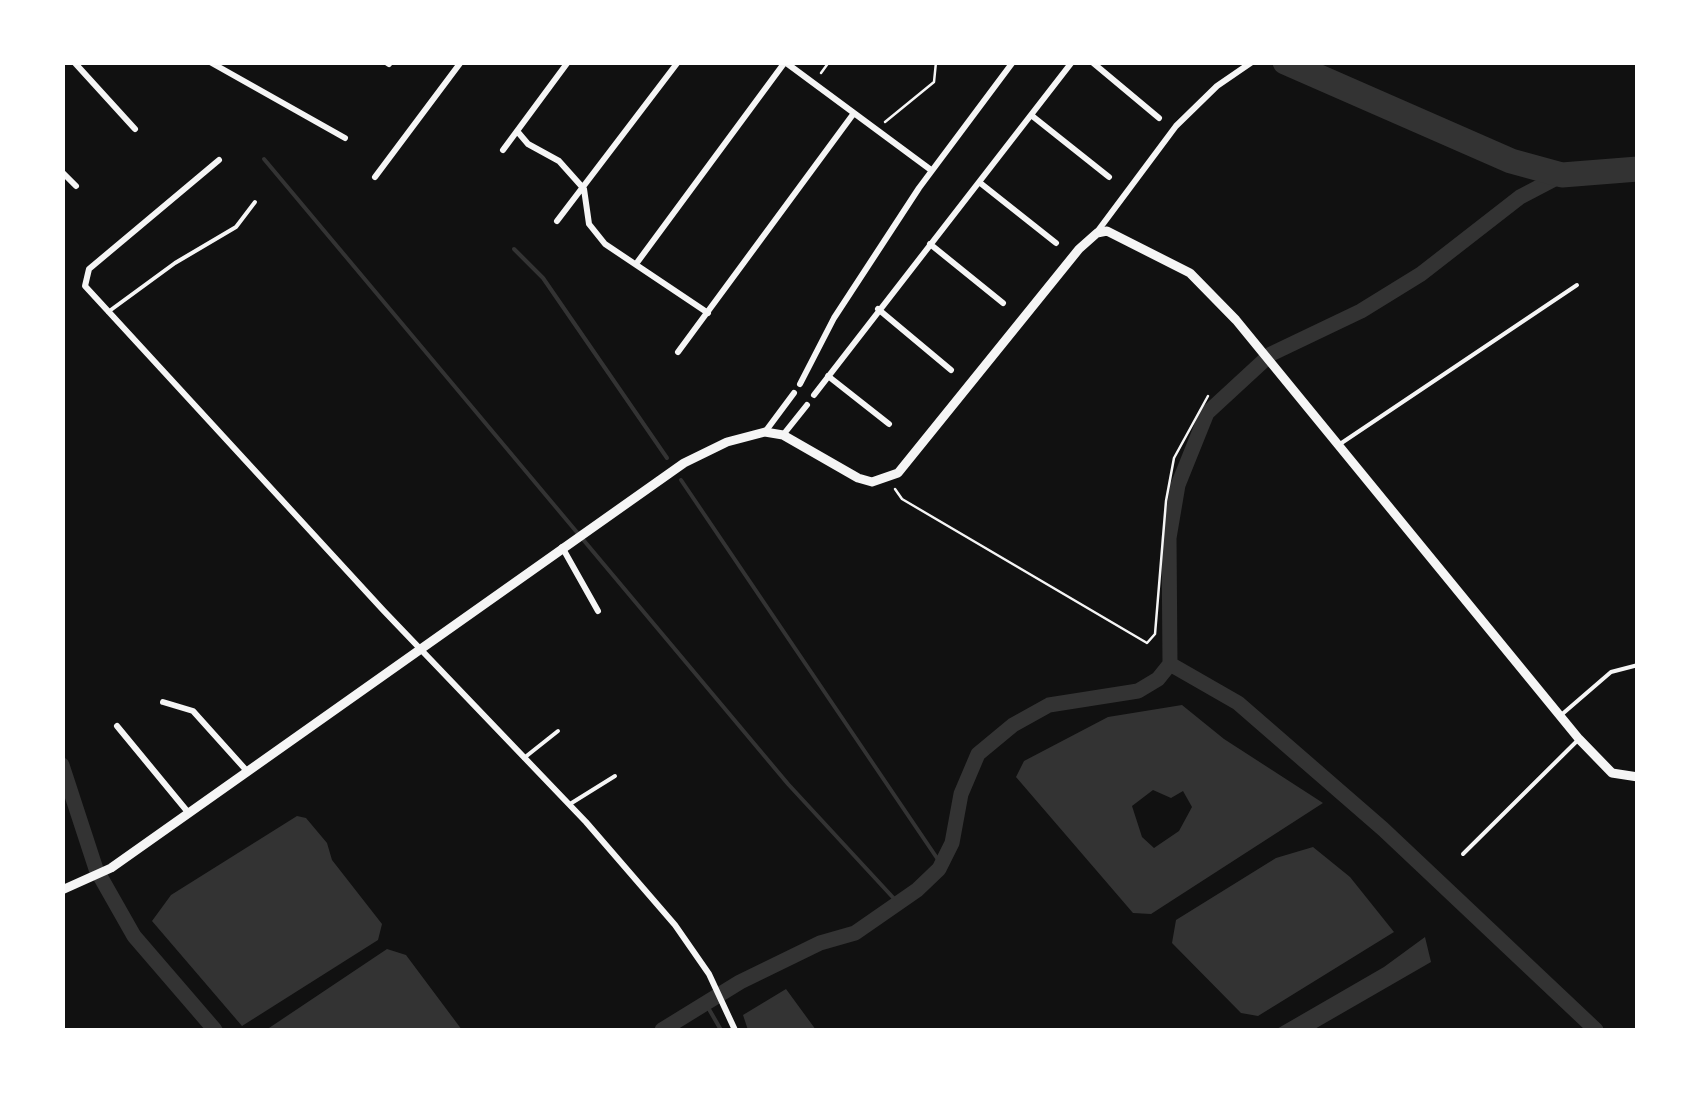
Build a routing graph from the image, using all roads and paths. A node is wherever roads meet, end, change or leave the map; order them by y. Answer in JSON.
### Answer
{"nodes":[{"id":1,"x":74,"y":62,"type":"edge"},
{"id":2,"x":210,"y":62,"type":"edge"},
{"id":3,"x":461,"y":62,"type":"edge"},
{"id":4,"x":568,"y":62,"type":"edge"},
{"id":5,"x":678,"y":62,"type":"edge"},
{"id":6,"x":828,"y":62,"type":"edge"},
{"id":7,"x":936,"y":62,"type":"edge"},
{"id":8,"x":1013,"y":62,"type":"edge"},
{"id":9,"x":1072,"y":62,"type":"edge"},
{"id":10,"x":1092,"y":62,"type":"edge"},
{"id":11,"x":1252,"y":62,"type":"edge"},
{"id":12,"x":813,"y":83,"type":"junction"},
{"id":13,"x":854,"y":113,"type":"junction"},
{"id":14,"x":1032,"y":115,"type":"junction"},
{"id":15,"x":1159,"y":118,"type":"dead end"},
{"id":16,"x":135,"y":129,"type":"dead end"},
{"id":17,"x":517,"y":131,"type":"junction"},
{"id":18,"x":878,"y":131,"type":"junction"},
{"id":19,"x":346,"y":138,"type":"dead end"},
{"id":20,"x":503,"y":150,"type":"dead end"},
{"id":21,"x":219,"y":160,"type":"dead end"},
{"id":22,"x":931,"y":170,"type":"junction"},
{"id":23,"x":62,"y":172,"type":"edge"},
{"id":24,"x":376,"y":177,"type":"dead end"},
{"id":25,"x":1109,"y":177,"type":"dead end"},
{"id":26,"x":978,"y":182,"type":"junction"},
{"id":27,"x":76,"y":186,"type":"dead end"},
{"id":28,"x":584,"y":189,"type":"junction"},
{"id":29,"x":255,"y":202,"type":"dead end"},
{"id":30,"x":558,"y":221,"type":"dead end"},
{"id":31,"x":1096,"y":232,"type":"junction"},
{"id":32,"x":1056,"y":243,"type":"dead end"},
{"id":33,"x":930,"y":244,"type":"junction"},
{"id":34,"x":636,"y":264,"type":"junction"},
{"id":35,"x":1577,"y":285,"type":"dead end"},
{"id":36,"x":1003,"y":303,"type":"dead end"},
{"id":37,"x":878,"y":310,"type":"junction"},
{"id":38,"x":108,"y":312,"type":"junction"},
{"id":39,"x":708,"y":312,"type":"junction"},
{"id":40,"x":678,"y":352,"type":"dead end"},
{"id":41,"x":952,"y":370,"type":"dead end"},
{"id":42,"x":806,"y":374,"type":"junction"},
{"id":43,"x":828,"y":376,"type":"junction"},
{"id":44,"x":800,"y":384,"type":"dead end"},
{"id":45,"x":820,"y":386,"type":"junction"},
{"id":46,"x":794,"y":393,"type":"dead end"},
{"id":47,"x":814,"y":395,"type":"dead end"},
{"id":48,"x":1208,"y":396,"type":"dead end"},
{"id":49,"x":807,"y":404,"type":"dead end"},
{"id":50,"x":889,"y":424,"type":"dead end"},
{"id":51,"x":766,"y":432,"type":"junction"},
{"id":52,"x":783,"y":435,"type":"junction"},
{"id":53,"x":1340,"y":445,"type":"junction"},
{"id":54,"x":888,"y":480,"type":"junction"},
{"id":55,"x":561,"y":546,"type":"junction"},
{"id":56,"x":598,"y":611,"type":"dead end"},
{"id":57,"x":421,"y":648,"type":"junction"},
{"id":58,"x":1638,"y":666,"type":"edge"},
{"id":59,"x":162,"y":702,"type":"dead end"},
{"id":60,"x":1560,"y":716,"type":"junction"},
{"id":61,"x":117,"y":726,"type":"dead end"},
{"id":62,"x":558,"y":732,"type":"dead end"},
{"id":63,"x":1580,"y":739,"type":"junction"},
{"id":64,"x":524,"y":758,"type":"junction"},
{"id":65,"x":246,"y":770,"type":"junction"},
{"id":66,"x":615,"y":776,"type":"dead end"},
{"id":67,"x":1636,"y":779,"type":"edge"},
{"id":68,"x":570,"y":804,"type":"junction"},
{"id":69,"x":186,"y":811,"type":"junction"},
{"id":70,"x":1462,"y":854,"type":"dead end"},
{"id":71,"x":62,"y":890,"type":"edge"},
{"id":72,"x":735,"y":1030,"type":"edge"}],
"edges":[{"from":1,"to":16,"type":"street"},
{"from":2,"to":19,"type":"street"},
{"from":3,"to":24,"type":"street"},
{"from":4,"to":17,"type":"street"},
{"from":5,"to":28,"type":"street"},
{"from":6,"to":12,"type":"path"},
{"from":7,"to":18,"type":"path"},
{"from":8,"to":22,"type":"street"},
{"from":9,"to":14,"type":"street"},
{"from":10,"to":15,"type":"street"},
{"from":11,"to":31,"type":"street"},
{"from":12,"to":13,"type":"street"},
{"from":12,"to":34,"type":"street"},
{"from":13,"to":18,"type":"street"},
{"from":13,"to":39,"type":"street"},
{"from":14,"to":25,"type":"street"},
{"from":14,"to":26,"type":"street"},
{"from":17,"to":20,"type":"street"},
{"from":17,"to":28,"type":"street"},
{"from":18,"to":22,"type":"street"},
{"from":21,"to":38,"type":"street"},
{"from":22,"to":42,"type":"street"},
{"from":23,"to":27,"type":"street"},
{"from":26,"to":32,"type":"street"},
{"from":26,"to":33,"type":"street"},
{"from":28,"to":30,"type":"street"},
{"from":28,"to":34,"type":"street"},
{"from":29,"to":38,"type":"lane"},
{"from":31,"to":53,"type":"street"},
{"from":31,"to":54,"type":"street"},
{"from":33,"to":36,"type":"street"},
{"from":33,"to":37,"type":"street"},
{"from":34,"to":39,"type":"street"},
{"from":35,"to":53,"type":"lane"},
{"from":37,"to":41,"type":"street"},
{"from":37,"to":43,"type":"street"},
{"from":38,"to":57,"type":"street"},
{"from":39,"to":40,"type":"street"},
{"from":42,"to":44,"type":"street"},
{"from":42,"to":45,"type":"street"},
{"from":43,"to":45,"type":"street"},
{"from":43,"to":50,"type":"street"},
{"from":45,"to":47,"type":"street"},
{"from":46,"to":51,"type":"street"},
{"from":48,"to":54,"type":"path"},
{"from":49,"to":52,"type":"street"},
{"from":51,"to":52,"type":"street"},
{"from":51,"to":55,"type":"street"},
{"from":52,"to":54,"type":"street"},
{"from":53,"to":60,"type":"street"},
{"from":55,"to":56,"type":"street"},
{"from":55,"to":57,"type":"street"},
{"from":57,"to":64,"type":"street"},
{"from":57,"to":65,"type":"street"},
{"from":58,"to":60,"type":"lane"},
{"from":59,"to":65,"type":"street"},
{"from":60,"to":63,"type":"street"},
{"from":61,"to":69,"type":"street"},
{"from":62,"to":64,"type":"lane"},
{"from":63,"to":67,"type":"street"},
{"from":63,"to":70,"type":"lane"},
{"from":64,"to":68,"type":"street"},
{"from":65,"to":69,"type":"street"},
{"from":66,"to":68,"type":"lane"},
{"from":68,"to":72,"type":"street"},
{"from":69,"to":71,"type":"street"}]}
